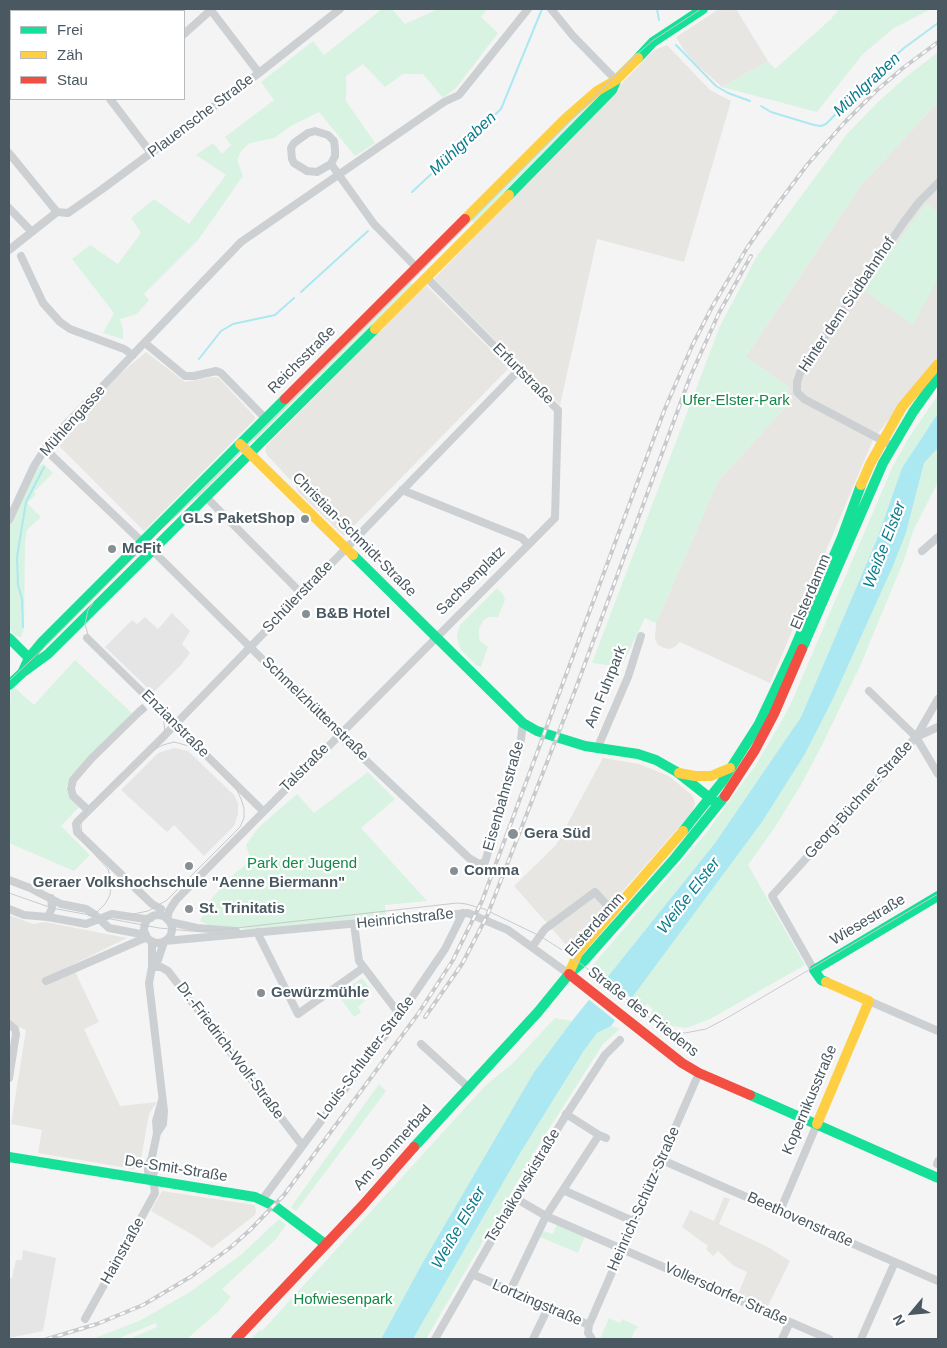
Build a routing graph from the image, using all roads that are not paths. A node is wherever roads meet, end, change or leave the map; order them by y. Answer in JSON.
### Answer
{"nodes":[{"id":1,"x":211,"y":9,"type":"edge"},
{"id":2,"x":340,"y":9,"type":"edge"},
{"id":3,"x":528,"y":9,"type":"edge"},
{"id":4,"x":551,"y":9,"type":"edge"},
{"id":5,"x":703,"y":9,"type":"edge"},
{"id":6,"x":185,"y":33,"type":"edge"},
{"id":7,"x":259,"y":73,"type":"junction"},
{"id":8,"x":616,"y":80,"type":"junction"},
{"id":9,"x":111,"y":100,"type":"edge"},
{"id":10,"x":9,"y":153,"type":"edge"},
{"id":11,"x":151,"y":153,"type":"junction"},
{"id":12,"x":16,"y":162,"type":"junction"},
{"id":13,"x":331,"y":164,"type":"junction"},
{"id":14,"x":9,"y":167,"type":"edge"},
{"id":15,"x":339,"y":175,"type":"junction"},
{"id":16,"x":938,"y":184,"type":"edge"},
{"id":17,"x":9,"y":208,"type":"edge"},
{"id":18,"x":57,"y":212,"type":"junction"},
{"id":19,"x":32,"y":232,"type":"junction"},
{"id":20,"x":9,"y":250,"type":"edge"},
{"id":21,"x":21,"y":256,"type":"dead end"},
{"id":22,"x":416,"y":267,"type":"junction"},
{"id":23,"x":426,"y":277,"type":"junction"},
{"id":24,"x":145,"y":343,"type":"junction"},
{"id":25,"x":133,"y":355,"type":"junction"},
{"id":26,"x":938,"y":364,"type":"edge"},
{"id":27,"x":519,"y":370,"type":"junction"},
{"id":28,"x":938,"y":377,"type":"edge"},
{"id":29,"x":265,"y":418,"type":"junction"},
{"id":30,"x":882,"y":441,"type":"junction"},
{"id":31,"x":240,"y":444,"type":"junction"},
{"id":32,"x":892,"y":446,"type":"junction"},
{"id":33,"x":45,"y":449,"type":"junction"},
{"id":34,"x":251,"y":454,"type":"junction"},
{"id":35,"x":402,"y":490,"type":"junction"},
{"id":36,"x":206,"y":498,"type":"junction"},
{"id":37,"x":9,"y":520,"type":"edge"},
{"id":38,"x":938,"y":537,"type":"edge"},
{"id":39,"x":141,"y":542,"type":"junction"},
{"id":40,"x":528,"y":545,"type":"junction"},
{"id":41,"x":346,"y":548,"type":"junction"},
{"id":42,"x":153,"y":551,"type":"junction"},
{"id":43,"x":922,"y":551,"type":"dead end"},
{"id":44,"x":302,"y":594,"type":"junction"},
{"id":45,"x":641,"y":636,"type":"dead end"},
{"id":46,"x":436,"y":637,"type":"junction"},
{"id":47,"x":9,"y":638,"type":"edge"},
{"id":48,"x":87,"y":638,"type":"dead end"},
{"id":49,"x":250,"y":646,"type":"junction"},
{"id":50,"x":32,"y":661,"type":"junction"},
{"id":51,"x":9,"y":685,"type":"edge"},
{"id":52,"x":869,"y":690,"type":"dead end"},
{"id":53,"x":938,"y":699,"type":"edge"},
{"id":54,"x":140,"y":712,"type":"tunnel mouth"},
{"id":55,"x":523,"y":723,"type":"junction"},
{"id":56,"x":175,"y":724,"type":"junction"},
{"id":57,"x":938,"y":727,"type":"edge"},
{"id":58,"x":339,"y":734,"type":"junction"},
{"id":59,"x":916,"y":737,"type":"junction"},
{"id":60,"x":597,"y":748,"type":"junction"},
{"id":61,"x":731,"y":767,"type":"junction"},
{"id":62,"x":676,"y":772,"type":"junction"},
{"id":63,"x":938,"y":774,"type":"edge"},
{"id":64,"x":710,"y":798,"type":"junction"},
{"id":65,"x":719,"y":804,"type":"junction"},
{"id":66,"x":88,"y":810,"type":"junction"},
{"id":67,"x":263,"y":811,"type":"junction"},
{"id":68,"x":479,"y":864,"type":"joint"},
{"id":69,"x":9,"y":880,"type":"edge"},
{"id":70,"x":938,"y":896,"type":"edge"},
{"id":71,"x":51,"y":898,"type":"junction"},
{"id":72,"x":176,"y":900,"type":"junction"},
{"id":73,"x":9,"y":909,"type":"edge"},
{"id":74,"x":161,"y":909,"type":"junction"},
{"id":75,"x":463,"y":912,"type":"junction"},
{"id":76,"x":613,"y":912,"type":"junction"},
{"id":77,"x":48,"y":917,"type":"junction"},
{"id":78,"x":152,"y":917,"type":"junction"},
{"id":79,"x":99,"y":918,"type":"junction"},
{"id":80,"x":169,"y":921,"type":"junction"},
{"id":81,"x":354,"y":924,"type":"junction"},
{"id":82,"x":255,"y":932,"type":"junction"},
{"id":83,"x":148,"y":938,"type":"junction"},
{"id":84,"x":165,"y":941,"type":"junction"},
{"id":85,"x":532,"y":947,"type":"junction"},
{"id":86,"x":152,"y":967,"type":"junction"},
{"id":87,"x":363,"y":968,"type":"junction"},
{"id":88,"x":814,"y":970,"type":"junction"},
{"id":89,"x":569,"y":974,"type":"junction"},
{"id":90,"x":46,"y":981,"type":"dead end"},
{"id":91,"x":869,"y":1001,"type":"junction"},
{"id":92,"x":400,"y":1015,"type":"junction"},
{"id":93,"x":9,"y":1024,"type":"edge"},
{"id":94,"x":938,"y":1031,"type":"edge"},
{"id":95,"x":620,"y":1040,"type":"dead end"},
{"id":96,"x":421,"y":1044,"type":"dead end"},
{"id":97,"x":699,"y":1073,"type":"junction"},
{"id":98,"x":9,"y":1078,"type":"edge"},
{"id":99,"x":468,"y":1087,"type":"junction"},
{"id":100,"x":566,"y":1114,"type":"junction"},
{"id":101,"x":817,"y":1124,"type":"junction"},
{"id":102,"x":302,"y":1145,"type":"junction"},
{"id":103,"x":9,"y":1157,"type":"edge"},
{"id":104,"x":662,"y":1160,"type":"junction"},
{"id":105,"x":938,"y":1178,"type":"edge"},
{"id":106,"x":152,"y":1181,"type":"junction"},
{"id":107,"x":563,"y":1190,"type":"junction"},
{"id":108,"x":515,"y":1198,"type":"junction"},
{"id":109,"x":262,"y":1200,"type":"junction"},
{"id":110,"x":780,"y":1212,"type":"junction"},
{"id":111,"x":546,"y":1216,"type":"junction"},
{"id":112,"x":635,"y":1222,"type":"junction"},
{"id":113,"x":326,"y":1244,"type":"junction"},
{"id":114,"x":624,"y":1249,"type":"junction"},
{"id":115,"x":896,"y":1262,"type":"junction"},
{"id":116,"x":472,"y":1274,"type":"junction"},
{"id":117,"x":938,"y":1280,"type":"edge"},
{"id":118,"x":510,"y":1291,"type":"junction"},
{"id":119,"x":548,"y":1308,"type":"junction"},
{"id":120,"x":85,"y":1320,"type":"dead end"},
{"id":121,"x":790,"y":1322,"type":"junction"},
{"id":122,"x":589,"y":1325,"type":"junction"},
{"id":123,"x":236,"y":1339,"type":"edge"},
{"id":124,"x":435,"y":1339,"type":"edge"},
{"id":125,"x":533,"y":1339,"type":"edge"},
{"id":126,"x":592,"y":1339,"type":"edge"},
{"id":127,"x":782,"y":1339,"type":"edge"},
{"id":128,"x":829,"y":1339,"type":"edge"},
{"id":129,"x":861,"y":1339,"type":"edge"}],
"edges":[{"from":1,"to":6,"type":"street"},
{"from":1,"to":7,"type":"street"},
{"from":2,"to":7,"type":"street","name":"Plauensche Straße"},
{"from":3,"to":15,"type":"street","name":"Mühlengasse"},
{"from":4,"to":8,"type":"street"},
{"from":5,"to":8,"type":"main road","name":"Reichsstraße"},
{"from":7,"to":11,"type":"street","name":"Plauensche Straße"},
{"from":8,"to":22,"type":"main road","name":"Reichsstraße"},
{"from":8,"to":23,"type":"main road","name":"Reichsstraße"},
{"from":9,"to":11,"type":"street"},
{"from":10,"to":12,"type":"street"},
{"from":11,"to":18,"type":"street","name":"Plauensche Straße"},
{"from":12,"to":14,"type":"street"},
{"from":12,"to":18,"type":"street"},
{"from":13,"to":13,"type":"street"},
{"from":13,"to":15,"type":"street"},
{"from":15,"to":22,"type":"street"},
{"from":15,"to":24,"type":"street","name":"Mühlengasse"},
{"from":16,"to":30,"type":"street","name":"Hinter dem Südbahnhof"},
{"from":17,"to":19,"type":"street"},
{"from":18,"to":19,"type":"street"},
{"from":19,"to":20,"type":"street"},
{"from":21,"to":25,"type":"street"},
{"from":22,"to":23,"type":"main road"},
{"from":22,"to":29,"type":"main road","name":"Reichsstraße"},
{"from":23,"to":27,"type":"street","name":"Erfurtstraße"},
{"from":23,"to":34,"type":"main road","name":"Reichsstraße"},
{"from":24,"to":25,"type":"street","name":"Mühlengasse"},
{"from":24,"to":29,"type":"street"},
{"from":25,"to":33,"type":"street","name":"Mühlengasse"},
{"from":26,"to":30,"type":"main road","name":"Elsterdamm"},
{"from":27,"to":35,"type":"street","name":"Schülerstraße"},
{"from":27,"to":40,"type":"street","name":"Erfurtstraße"},
{"from":28,"to":32,"type":"main road","name":"Elsterdamm"},
{"from":29,"to":31,"type":"main road","name":"Reichsstraße"},
{"from":30,"to":32,"type":"street","name":"Hinter dem Südbahnhof"},
{"from":30,"to":61,"type":"main road","name":"Elsterdamm"},
{"from":31,"to":34,"type":"main road","name":"Christian-Schmidt-Straße"},
{"from":31,"to":39,"type":"main road","name":"Reichsstraße"},
{"from":32,"to":65,"type":"main road","name":"Elsterdamm"},
{"from":33,"to":37,"type":"street","name":"Mühlengasse"},
{"from":33,"to":39,"type":"street"},
{"from":34,"to":36,"type":"main road","name":"Reichsstraße"},
{"from":34,"to":41,"type":"main road","name":"Christian-Schmidt-Straße"},
{"from":35,"to":40,"type":"street"},
{"from":35,"to":41,"type":"street","name":"Schülerstraße"},
{"from":36,"to":42,"type":"main road","name":"Reichsstraße"},
{"from":36,"to":44,"type":"street"},
{"from":38,"to":43,"type":"street"},
{"from":39,"to":42,"type":"main road"},
{"from":39,"to":50,"type":"main road","name":"Reichsstraße"},
{"from":40,"to":46,"type":"street","name":"Sachsenplatz"},
{"from":41,"to":44,"type":"street","name":"Schülerstraße"},
{"from":41,"to":46,"type":"main road","name":"Christian-Schmidt-Straße"},
{"from":42,"to":49,"type":"street","name":"Schmelzhüttenstraße"},
{"from":42,"to":50,"type":"main road","name":"Reichsstraße"},
{"from":44,"to":49,"type":"street","name":"Schülerstraße"},
{"from":45,"to":60,"type":"street","name":"Am Fuhrpark"},
{"from":46,"to":55,"type":"main road","name":"Sachsenplatz"},
{"from":46,"to":58,"type":"street","name":"Talstraße"},
{"from":47,"to":50,"type":"main road"},
{"from":48,"to":56,"type":"street","name":"Enzianstraße"},
{"from":49,"to":56,"type":"street","name":"Schülerstraße"},
{"from":49,"to":58,"type":"street","name":"Schmelzhüttenstraße"},
{"from":50,"to":51,"type":"main road","name":"Reichsstraße"},
{"from":52,"to":59,"type":"street"},
{"from":53,"to":59,"type":"street","name":"Georg-Büchner-Straße"},
{"from":54,"to":66,"type":"street"},
{"from":55,"to":60,"type":"main road","name":"Am Fuhrpark"},
{"from":55,"to":68,"type":"street","name":"Eisenbahnstraße"},
{"from":56,"to":66,"type":"street","name":"Schülerstraße"},
{"from":56,"to":67,"type":"street","name":"Enzianstraße"},
{"from":57,"to":59,"type":"street"},
{"from":58,"to":67,"type":"street","name":"Talstraße"},
{"from":58,"to":68,"type":"street","name":"Schmelzhüttenstraße"},
{"from":59,"to":63,"type":"street"},
{"from":59,"to":88,"type":"street","name":"Georg-Büchner-Straße"},
{"from":60,"to":62,"type":"main road","name":"Am Fuhrpark"},
{"from":61,"to":62,"type":"main road"},
{"from":61,"to":64,"type":"main road","name":"Elsterdamm"},
{"from":62,"to":64,"type":"main road","name":"Am Fuhrpark"},
{"from":64,"to":65,"type":"main road","name":"Am Fuhrpark"},
{"from":64,"to":76,"type":"main road","name":"Elsterdamm"},
{"from":65,"to":89,"type":"main road","name":"Elsterdamm"},
{"from":66,"to":74,"type":"street","name":"Schülerstraße"},
{"from":67,"to":72,"type":"street","name":"Talstraße"},
{"from":69,"to":71,"type":"street"},
{"from":70,"to":88,"type":"main road","name":"Wiesestraße"},
{"from":71,"to":77,"type":"street"},
{"from":71,"to":79,"type":"street"},
{"from":72,"to":74,"type":"street","name":"Talstraße"},
{"from":72,"to":80,"type":"street","name":"Talstraße"},
{"from":73,"to":77,"type":"street"},
{"from":74,"to":78,"type":"street","name":"Talstraße"},
{"from":75,"to":81,"type":"street","name":"Heinrichstraße"},
{"from":75,"to":85,"type":"street","name":"Heinrichstraße"},
{"from":75,"to":92,"type":"street","name":"Louis-Schlutter-Straße"},
{"from":76,"to":85,"type":"street"},
{"from":76,"to":89,"type":"main road","name":"Elsterdamm"},
{"from":77,"to":79,"type":"street"},
{"from":78,"to":79,"type":"street"},
{"from":78,"to":80,"type":"street"},
{"from":78,"to":83,"type":"street"},
{"from":79,"to":83,"type":"street"},
{"from":80,"to":82,"type":"street","name":"Heinrichstraße"},
{"from":80,"to":84,"type":"street"},
{"from":81,"to":82,"type":"street","name":"Heinrichstraße"},
{"from":81,"to":87,"type":"street"},
{"from":82,"to":84,"type":"street","name":"Heinrichstraße"},
{"from":82,"to":87,"type":"street"},
{"from":83,"to":84,"type":"street"},
{"from":83,"to":86,"type":"street","name":"Hainstraße"},
{"from":83,"to":90,"type":"street"},
{"from":84,"to":86,"type":"street","name":"Hainstraße"},
{"from":85,"to":89,"type":"street","name":"Heinrichstraße"},
{"from":86,"to":102,"type":"street","name":"Dr.-Friedrich-Wolf-Straße"},
{"from":86,"to":106,"type":"street","name":"Hainstraße"},
{"from":87,"to":92,"type":"street"},
{"from":88,"to":91,"type":"main road"},
{"from":89,"to":97,"type":"main road","name":"Straße des Friedens"},
{"from":89,"to":99,"type":"main road","name":"Am Sommerbad"},
{"from":91,"to":94,"type":"street"},
{"from":91,"to":101,"type":"main road","name":"Kopernikusstraße"},
{"from":92,"to":102,"type":"street","name":"Louis-Schlutter-Straße"},
{"from":93,"to":98,"type":"street"},
{"from":95,"to":100,"type":"street","name":"Tschaikowskistraße"},
{"from":96,"to":99,"type":"street"},
{"from":97,"to":101,"type":"main road","name":"Straße des Friedens"},
{"from":97,"to":104,"type":"street","name":"Heinrich-Schütz-Straße"},
{"from":99,"to":113,"type":"main road","name":"Am Sommerbad"},
{"from":100,"to":107,"type":"street"},
{"from":100,"to":108,"type":"street","name":"Tschaikowskistraße"},
{"from":101,"to":105,"type":"main road","name":"Straße des Friedens"},
{"from":101,"to":110,"type":"street","name":"Kopernikusstraße"},
{"from":102,"to":109,"type":"street","name":"Louis-Schlutter-Straße"},
{"from":103,"to":106,"type":"main road","name":"De-Smit-Straße"},
{"from":104,"to":110,"type":"street","name":"Beethovenstraße"},
{"from":104,"to":112,"type":"street","name":"Heinrich-Schütz-Straße"},
{"from":106,"to":109,"type":"main road","name":"De-Smit-Straße"},
{"from":106,"to":120,"type":"street","name":"Hainstraße"},
{"from":107,"to":111,"type":"street"},
{"from":107,"to":112,"type":"street"},
{"from":108,"to":111,"type":"street","name":"Vollersdorfer Straße"},
{"from":108,"to":116,"type":"street","name":"Tschaikowskistraße"},
{"from":109,"to":113,"type":"main road","name":"De-Smit-Straße"},
{"from":110,"to":115,"type":"street","name":"Beethovenstraße"},
{"from":111,"to":114,"type":"street","name":"Vollersdorfer Straße"},
{"from":111,"to":118,"type":"street"},
{"from":112,"to":114,"type":"street","name":"Heinrich-Schütz-Straße"},
{"from":113,"to":123,"type":"main road","name":"Am Sommerbad"},
{"from":114,"to":121,"type":"street","name":"Vollersdorfer Straße"},
{"from":114,"to":122,"type":"street","name":"Heinrich-Schütz-Straße"},
{"from":115,"to":117,"type":"street","name":"Beethovenstraße"},
{"from":115,"to":129,"type":"street"},
{"from":116,"to":118,"type":"street","name":"Lortzingstraße"},
{"from":116,"to":124,"type":"street","name":"Tschaikowskistraße"},
{"from":118,"to":119,"type":"street","name":"Lortzingstraße"},
{"from":119,"to":122,"type":"street","name":"Lortzingstraße"},
{"from":119,"to":125,"type":"street"},
{"from":121,"to":127,"type":"street"},
{"from":121,"to":128,"type":"street","name":"Vollersdorfer Straße"},
{"from":122,"to":126,"type":"street","name":"Lortzingstraße"}]}
